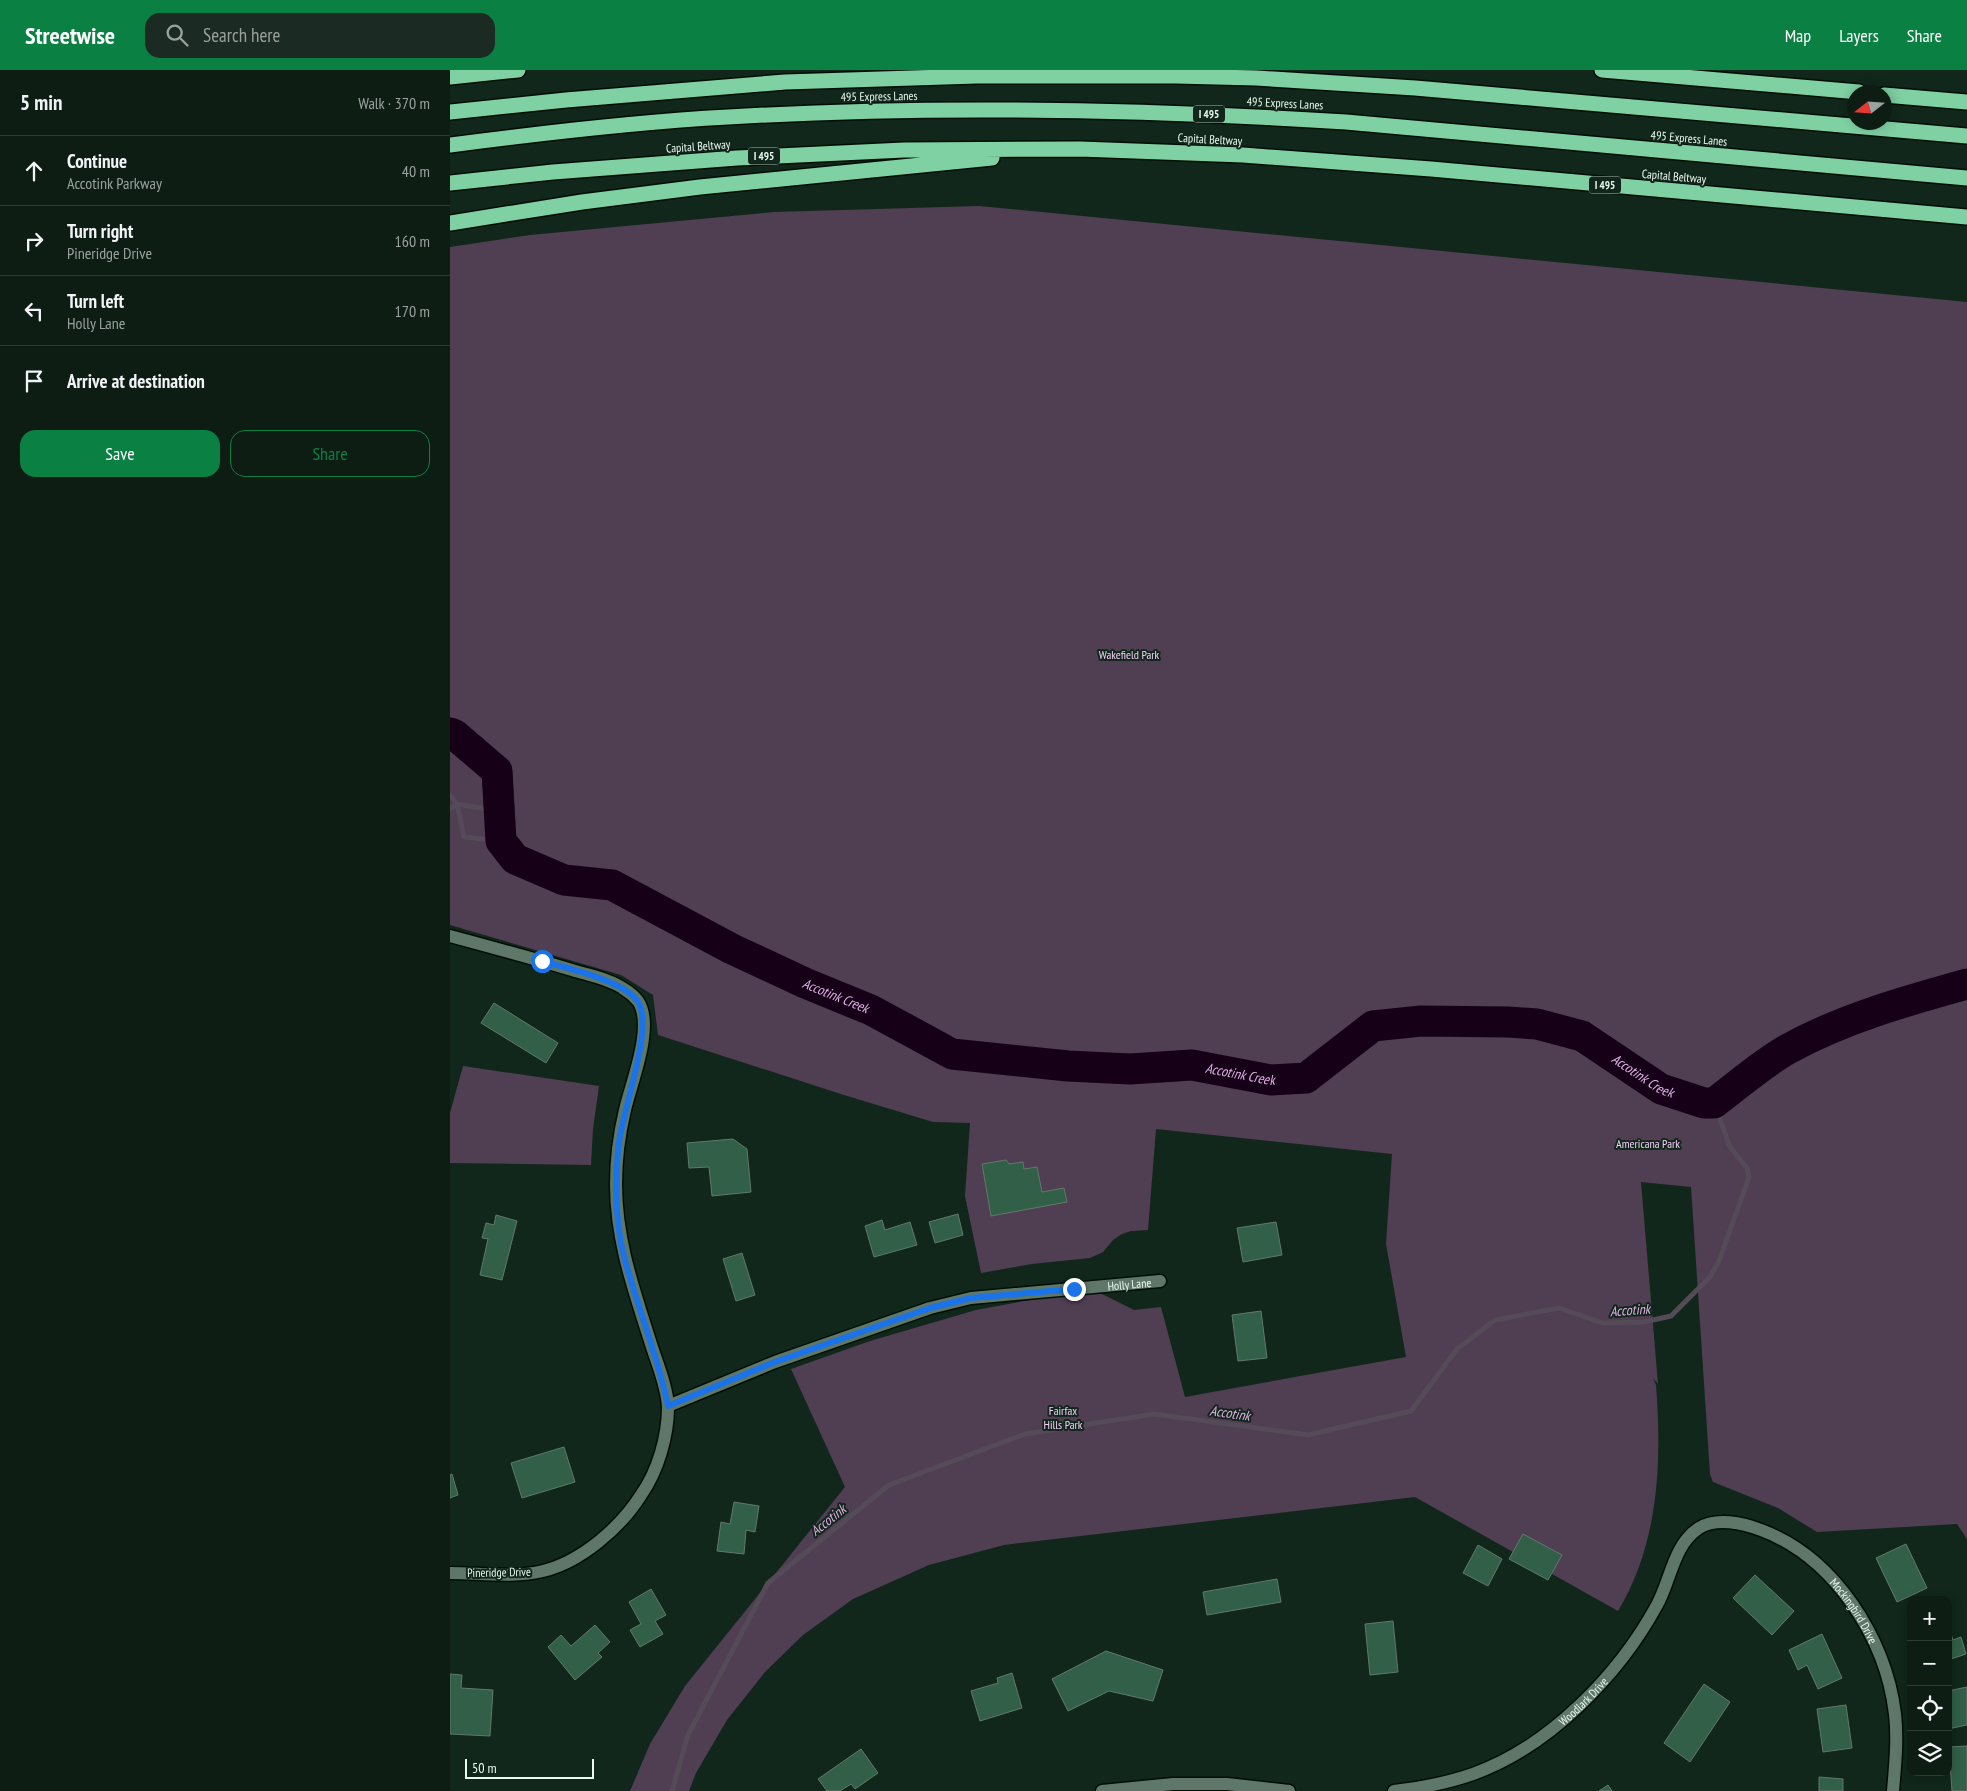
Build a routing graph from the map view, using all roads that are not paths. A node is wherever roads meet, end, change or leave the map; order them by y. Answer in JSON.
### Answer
{"nodes":[{"id":1,"x":518,"y":70,"type":"edge"},
{"id":2,"x":1602,"y":70,"type":"edge"},
{"id":3,"x":450,"y":77,"type":"edge"},
{"id":4,"x":1847,"y":91,"type":"edge"},
{"id":5,"x":1892,"y":96,"type":"edge"},
{"id":6,"x":1967,"y":102,"type":"edge"},
{"id":7,"x":450,"y":112,"type":"edge"},
{"id":8,"x":1967,"y":136,"type":"edge"},
{"id":9,"x":450,"y":145,"type":"edge"},
{"id":10,"x":1080,"y":149,"type":"junction"},
{"id":11,"x":1967,"y":178,"type":"edge"},
{"id":12,"x":450,"y":184,"type":"edge"},
{"id":13,"x":1967,"y":217,"type":"edge"},
{"id":14,"x":450,"y":223,"type":"edge"},
{"id":15,"x":450,"y":936,"type":"edge"},
{"id":16,"x":1160,"y":1281,"type":"dead end"},
{"id":17,"x":668,"y":1406,"type":"junction"},
{"id":18,"x":1701,"y":1527,"type":"joint"},
{"id":19,"x":450,"y":1573,"type":"edge"},
{"id":20,"x":1102,"y":1791,"type":"edge"},
{"id":21,"x":1289,"y":1791,"type":"edge"},
{"id":22,"x":1394,"y":1791,"type":"edge"},
{"id":23,"x":1893,"y":1791,"type":"edge"}],
"edges":[{"from":1,"to":3,"type":"highway"},
{"from":2,"to":4,"type":"highway"},
{"from":5,"to":6,"type":"highway"},
{"from":7,"to":8,"type":"highway","name":"495 Express Lanes"},
{"from":9,"to":11,"type":"highway","name":"495 Express Lanes","number":"I 495"},
{"from":10,"to":12,"type":"highway","name":"Capital Beltway","number":"I 495"},
{"from":10,"to":13,"type":"highway","name":"Capital Beltway","number":"I 495"},
{"from":10,"to":14,"type":"highway"},
{"from":15,"to":17,"type":"street","name":"Pineridge Drive"},
{"from":16,"to":17,"type":"street","name":"Holly Lane"},
{"from":17,"to":19,"type":"street","name":"Pineridge Drive"},
{"from":18,"to":22,"type":"street","name":"Woodlark Drive"},
{"from":18,"to":23,"type":"street","name":"Mockingbird Drive"},
{"from":20,"to":21,"type":"street"}]}
